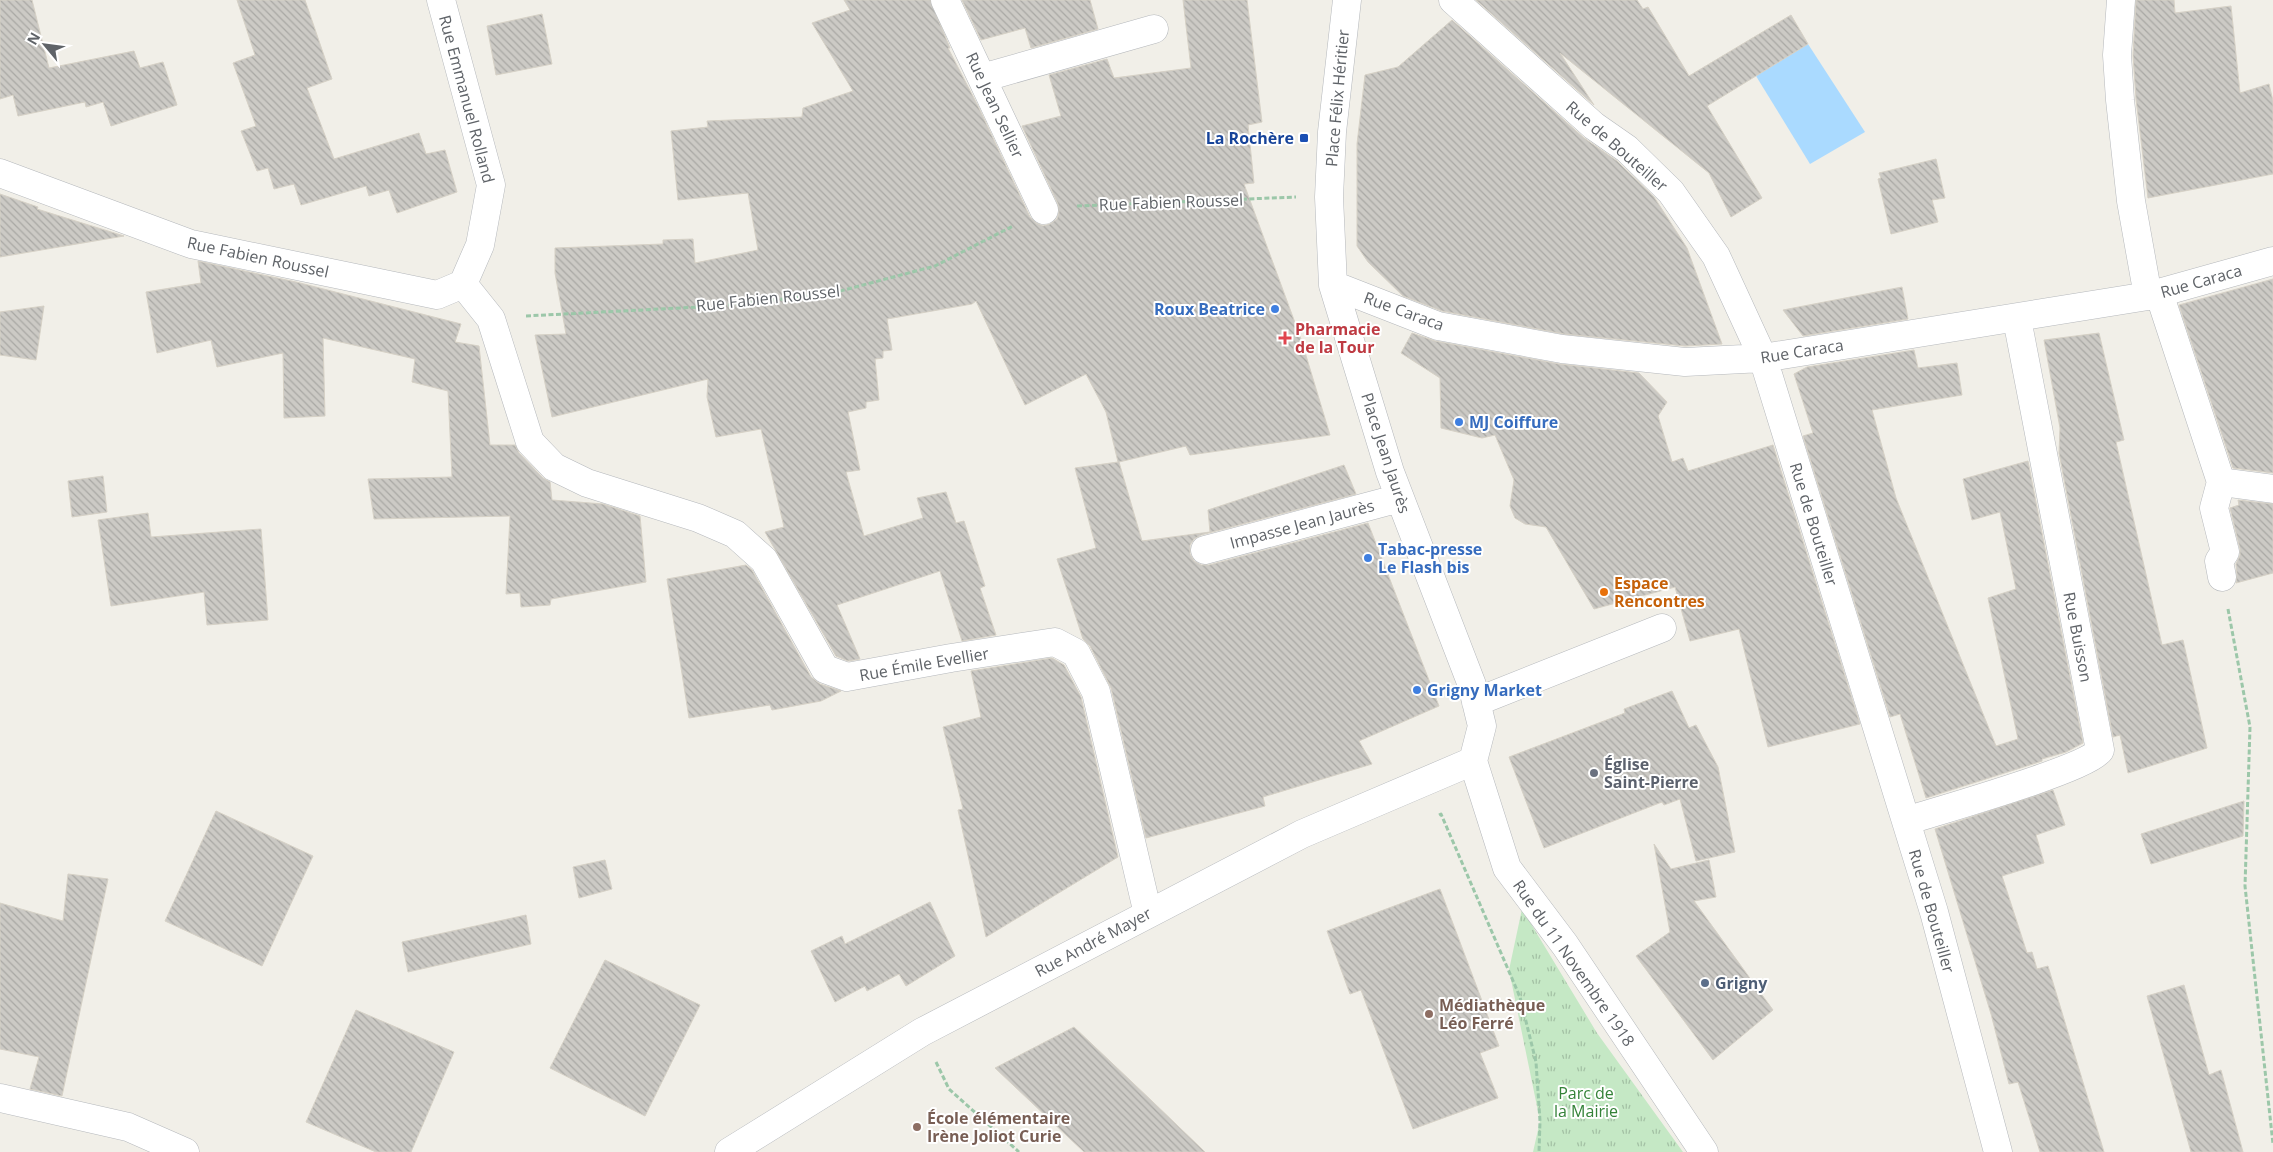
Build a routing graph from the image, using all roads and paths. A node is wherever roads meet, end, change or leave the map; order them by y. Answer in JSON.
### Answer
{"nodes":[{"id":1,"x":441,"y":0,"type":"edge"},
{"id":2,"x":945,"y":0,"type":"edge"},
{"id":3,"x":1347,"y":0,"type":"edge"},
{"id":4,"x":1453,"y":0,"type":"edge"},
{"id":5,"x":2121,"y":0,"type":"edge"},
{"id":6,"x":1154,"y":29,"type":"dead end"},
{"id":7,"x":982,"y":78,"type":"junction"},
{"id":8,"x":0,"y":173,"type":"edge"},
{"id":9,"x":1329,"y":197,"type":"junction"},
{"id":10,"x":1044,"y":210,"type":"junction"},
{"id":11,"x":2273,"y":261,"type":"edge"},
{"id":12,"x":463,"y":284,"type":"junction"},
{"id":13,"x":1333,"y":285,"type":"junction"},
{"id":14,"x":2154,"y":295,"type":"junction"},
{"id":15,"x":491,"y":319,"type":"junction"},
{"id":16,"x":2017,"y":319,"type":"junction"},
{"id":17,"x":1763,"y":358,"type":"junction"},
{"id":18,"x":2221,"y":482,"type":"junction"},
{"id":19,"x":2273,"y":489,"type":"edge"},
{"id":20,"x":1400,"y":498,"type":"junction"},
{"id":21,"x":1205,"y":550,"type":"dead end"},
{"id":22,"x":2222,"y":577,"type":"joint"},
{"id":23,"x":1662,"y":628,"type":"dead end"},
{"id":24,"x":1476,"y":702,"type":"junction"},
{"id":25,"x":1473,"y":761,"type":"junction"},
{"id":26,"x":1418,"y":784,"type":"junction"},
{"id":27,"x":1906,"y":821,"type":"junction"},
{"id":28,"x":1148,"y":914,"type":"junction"},
{"id":29,"x":922,"y":1032,"type":"junction"},
{"id":30,"x":0,"y":1098,"type":"edge"},
{"id":31,"x":2273,"y":1144,"type":"edge"},
{"id":32,"x":184,"y":1152,"type":"edge"},
{"id":33,"x":729,"y":1152,"type":"edge"},
{"id":34,"x":1020,"y":1152,"type":"edge"},
{"id":35,"x":1539,"y":1152,"type":"edge"},
{"id":36,"x":1704,"y":1152,"type":"edge"},
{"id":37,"x":1998,"y":1152,"type":"edge"}],
"edges":[{"from":1,"to":12,"type":"street","name":"Rue Emmanuel Rolland"},
{"from":2,"to":7,"type":"street","name":"Rue Jean Sellier"},
{"from":3,"to":9,"type":"street","name":"Place Félix Héritier"},
{"from":4,"to":17,"type":"street","name":"Rue de Bouteiller"},
{"from":5,"to":14,"type":"street"},
{"from":6,"to":7,"type":"street"},
{"from":7,"to":10,"type":"street","name":"Rue Jean Sellier"},
{"from":8,"to":12,"type":"street","name":"Rue Fabien Roussel"},
{"from":9,"to":10,"type":"path","name":"Rue Fabien Roussel"},
{"from":9,"to":13,"type":"street","name":"Place Jean Jaurès"},
{"from":10,"to":15,"type":"path","name":"Rue Fabien Roussel"},
{"from":11,"to":14,"type":"street","name":"Rue Caraca"},
{"from":12,"to":15,"type":"street","name":"Rue Émile Evellier"},
{"from":13,"to":17,"type":"street","name":"Rue Caraca"},
{"from":13,"to":20,"type":"street","name":"Place Jean Jaurès"},
{"from":14,"to":16,"type":"street","name":"Rue Caraca"},
{"from":14,"to":18,"type":"street"},
{"from":15,"to":28,"type":"street","name":"Rue Émile Evellier"},
{"from":16,"to":17,"type":"street","name":"Rue Caraca"},
{"from":16,"to":27,"type":"street","name":"Rue Buisson"},
{"from":17,"to":27,"type":"street","name":"Rue de Bouteiller"},
{"from":18,"to":19,"type":"street"},
{"from":18,"to":22,"type":"street"},
{"from":20,"to":21,"type":"street","name":"Impasse Jean Jaurès"},
{"from":20,"to":24,"type":"street","name":"Place Jean Jaurès"},
{"from":22,"to":31,"type":"path"},
{"from":23,"to":24,"type":"street"},
{"from":24,"to":25,"type":"street","name":"Place Jean Jaurès"},
{"from":25,"to":26,"type":"street","name":"Rue André Mayer"},
{"from":25,"to":36,"type":"street","name":"Rue du 11 Novembre 1918"},
{"from":26,"to":28,"type":"street","name":"Rue André Mayer"},
{"from":26,"to":35,"type":"path"},
{"from":27,"to":37,"type":"street","name":"Rue de Bouteiller"},
{"from":28,"to":29,"type":"street","name":"Rue André Mayer"},
{"from":29,"to":33,"type":"street","name":"Rue André Mayer"},
{"from":29,"to":34,"type":"path"},
{"from":30,"to":32,"type":"street"}]}
